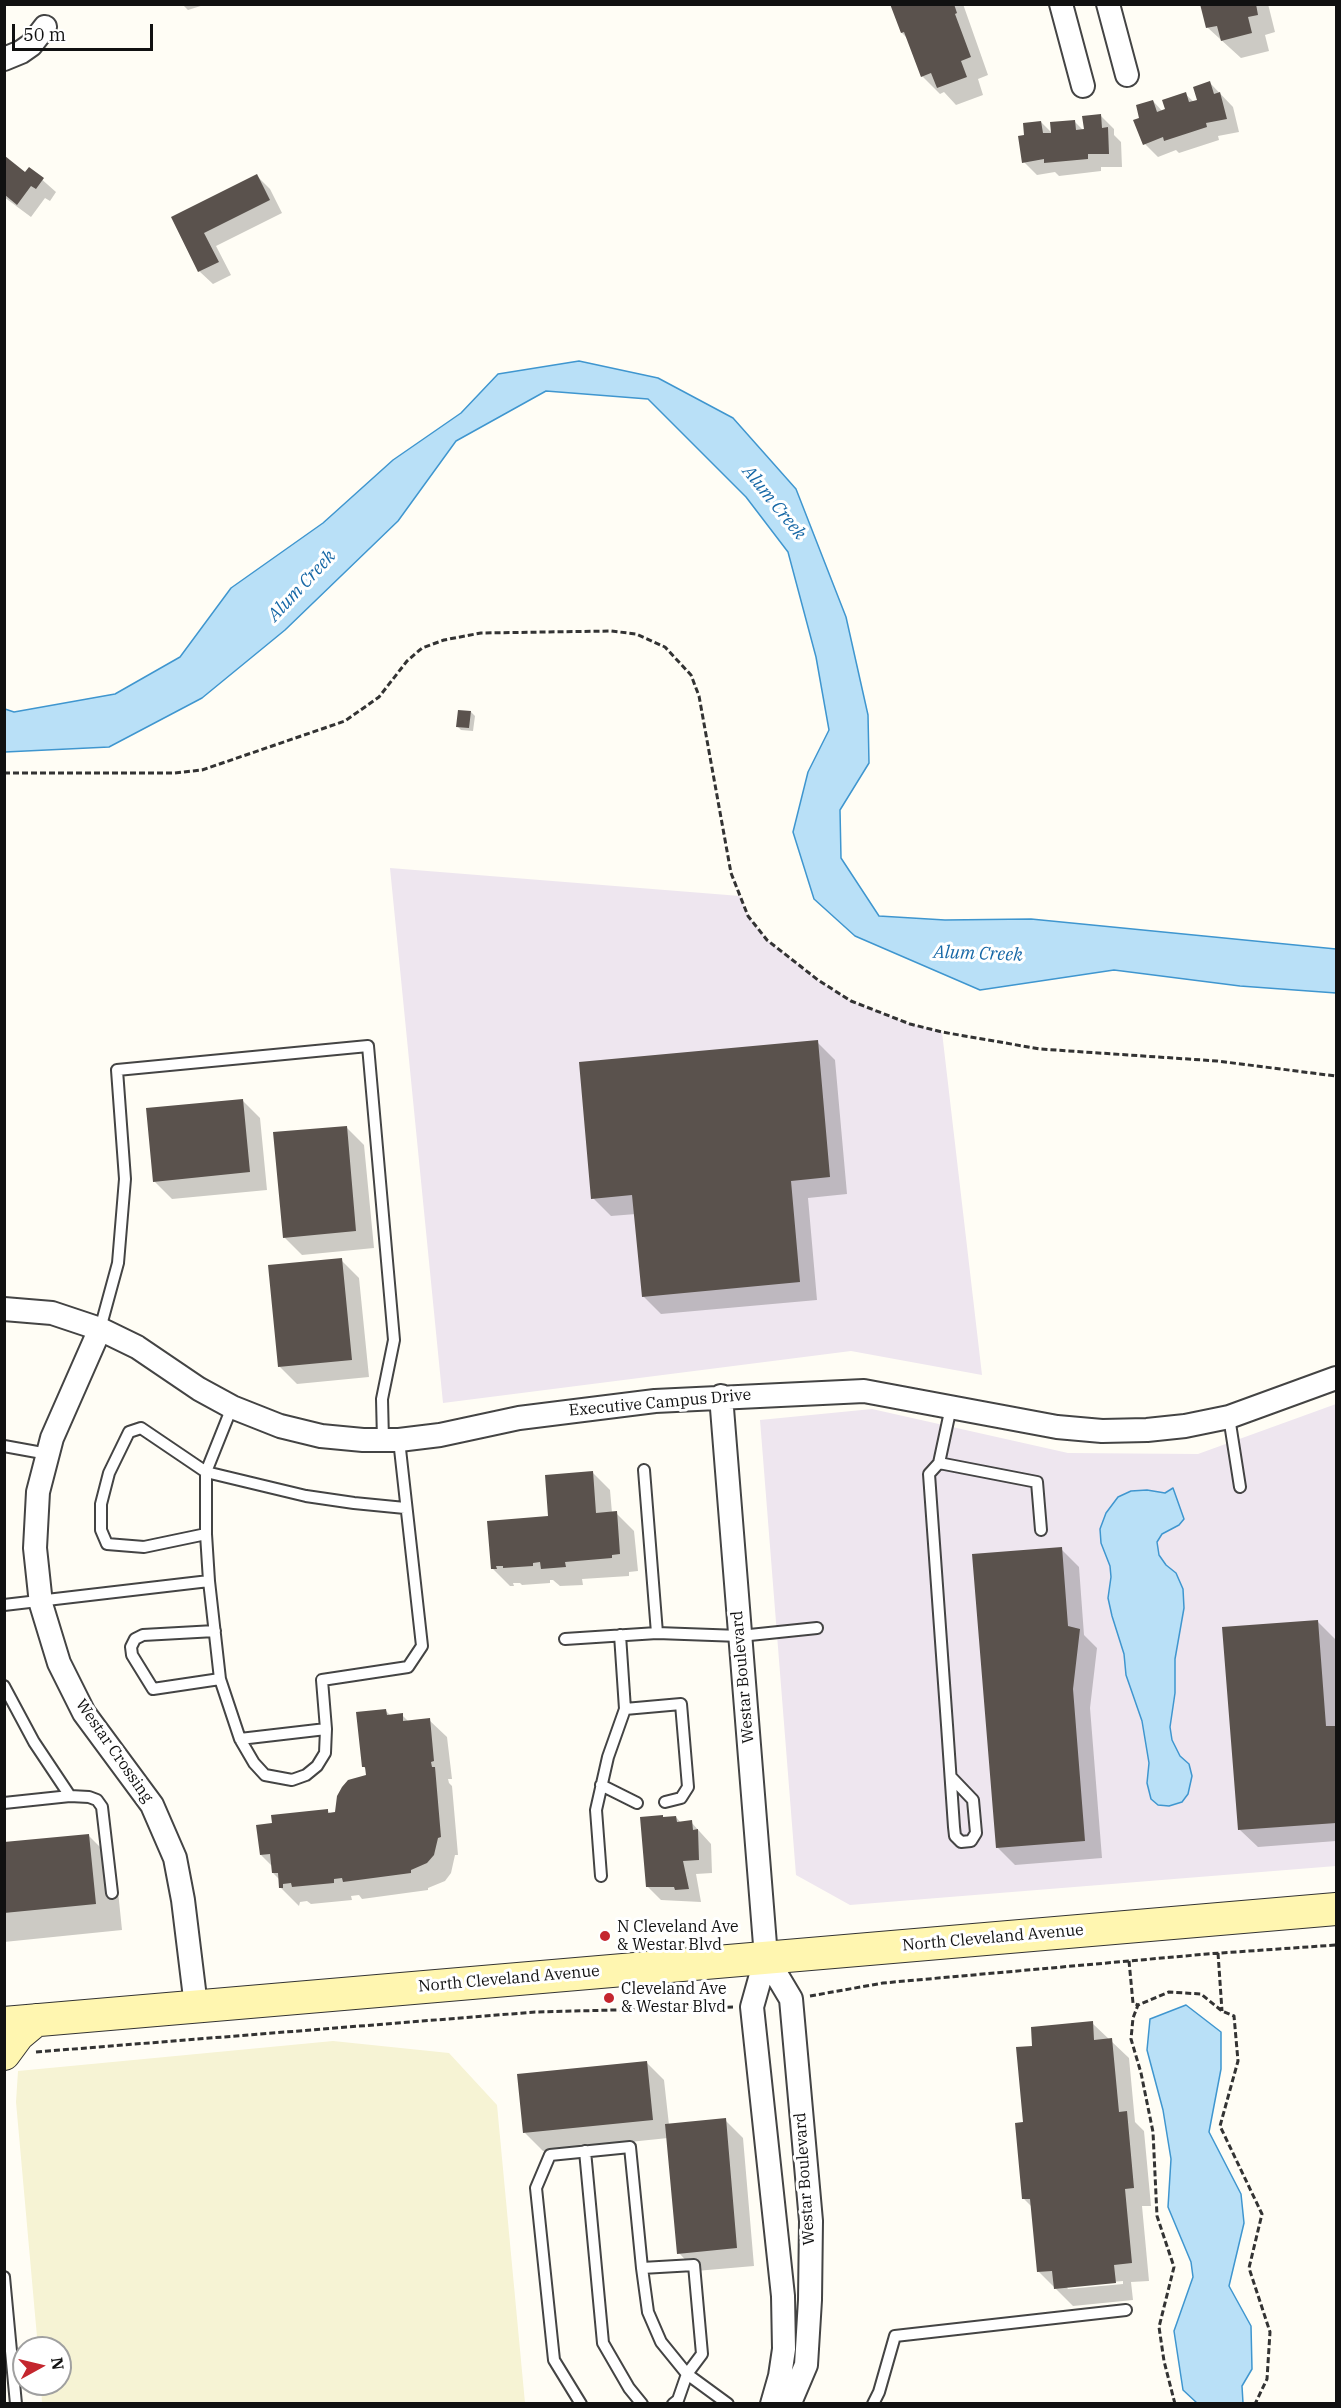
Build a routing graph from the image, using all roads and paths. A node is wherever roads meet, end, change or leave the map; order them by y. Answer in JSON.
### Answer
{"nodes":[{"id":1,"x":1061,"y":4,"type":"edge"},
{"id":2,"x":1108,"y":4,"type":"edge"},
{"id":3,"x":45,"y":27,"type":"dead end"},
{"id":4,"x":4,"y":59,"type":"edge"},
{"id":5,"x":1127,"y":75,"type":"dead end"},
{"id":6,"x":1083,"y":86,"type":"dead end"},
{"id":7,"x":4,"y":773,"type":"edge"},
{"id":8,"x":1336,"y":1076,"type":"edge"},
{"id":9,"x":4,"y":1309,"type":"edge"},
{"id":10,"x":100,"y":1329,"type":"junction"},
{"id":11,"x":1336,"y":1378,"type":"edge"},
{"id":12,"x":721,"y":1396,"type":"junction"},
{"id":13,"x":951,"y":1406,"type":"junction"},
{"id":14,"x":232,"y":1407,"type":"junction"},
{"id":15,"x":1229,"y":1417,"type":"junction"},
{"id":16,"x":391,"y":1440,"type":"junction"},
{"id":17,"x":4,"y":1446,"type":"edge"},
{"id":18,"x":48,"y":1454,"type":"junction"},
{"id":19,"x":939,"y":1463,"type":"junction"},
{"id":20,"x":644,"y":1470,"type":"dead end"},
{"id":21,"x":206,"y":1472,"type":"junction"},
{"id":22,"x":1240,"y":1487,"type":"dead end"},
{"id":23,"x":405,"y":1508,"type":"junction"},
{"id":24,"x":1041,"y":1530,"type":"dead end"},
{"id":25,"x":206,"y":1534,"type":"junction"},
{"id":26,"x":209,"y":1581,"type":"junction"},
{"id":27,"x":40,"y":1602,"type":"junction"},
{"id":28,"x":4,"y":1605,"type":"edge"},
{"id":29,"x":817,"y":1628,"type":"dead end"},
{"id":30,"x":215,"y":1631,"type":"junction"},
{"id":31,"x":657,"y":1633,"type":"junction"},
{"id":32,"x":620,"y":1635,"type":"junction"},
{"id":33,"x":740,"y":1636,"type":"junction"},
{"id":34,"x":565,"y":1639,"type":"dead end"},
{"id":35,"x":220,"y":1679,"type":"junction"},
{"id":36,"x":4,"y":1686,"type":"edge"},
{"id":37,"x":625,"y":1708,"type":"junction"},
{"id":38,"x":327,"y":1729,"type":"junction"},
{"id":39,"x":240,"y":1739,"type":"junction"},
{"id":40,"x":951,"y":1777,"type":"junction"},
{"id":41,"x":601,"y":1785,"type":"junction"},
{"id":42,"x":70,"y":1796,"type":"junction"},
{"id":43,"x":665,"y":1802,"type":"dead end"},
{"id":44,"x":4,"y":1803,"type":"edge"},
{"id":45,"x":636,"y":1803,"type":"dead end"},
{"id":46,"x":601,"y":1876,"type":"dead end"},
{"id":47,"x":112,"y":1893,"type":"dead end"},
{"id":48,"x":1336,"y":1909,"type":"edge"},
{"id":49,"x":1336,"y":1945,"type":"edge"},
{"id":50,"x":1218,"y":1953,"type":"junction"},
{"id":51,"x":766,"y":1957,"type":"junction"},
{"id":52,"x":1130,"y":1961,"type":"junction"},
{"id":53,"x":790,"y":2000,"type":"junction"},
{"id":54,"x":1138,"y":2005,"type":"junction"},
{"id":55,"x":196,"y":2006,"type":"junction"},
{"id":56,"x":752,"y":2007,"type":"junction"},
{"id":57,"x":1222,"y":2011,"type":"junction"},
{"id":58,"x":36,"y":2020,"type":"junction"},
{"id":59,"x":4,"y":2023,"type":"edge"},
{"id":60,"x":16,"y":2054,"type":"edge"},
{"id":61,"x":585,"y":2151,"type":"junction"},
{"id":62,"x":642,"y":2268,"type":"junction"},
{"id":63,"x":4,"y":2277,"type":"edge"},
{"id":64,"x":1126,"y":2310,"type":"dead end"},
{"id":65,"x":687,"y":2374,"type":"junction"},
{"id":66,"x":16,"y":2403,"type":"edge"},
{"id":67,"x":581,"y":2403,"type":"edge"},
{"id":68,"x":642,"y":2403,"type":"edge"},
{"id":69,"x":673,"y":2403,"type":"edge"},
{"id":70,"x":728,"y":2403,"type":"edge"},
{"id":71,"x":772,"y":2403,"type":"edge"},
{"id":72,"x":788,"y":2403,"type":"edge"},
{"id":73,"x":873,"y":2403,"type":"edge"},
{"id":74,"x":1175,"y":2403,"type":"edge"},
{"id":75,"x":1255,"y":2403,"type":"edge"}],
"edges":[{"from":1,"to":6,"type":"street"},
{"from":2,"to":5,"type":"street"},
{"from":3,"to":4,"type":"street"},
{"from":7,"to":8,"type":"path"},
{"from":9,"to":10,"type":"street","name":"Executive Campus Drive"},
{"from":10,"to":14,"type":"street","name":"Executive Campus Drive"},
{"from":10,"to":16,"type":"lane"},
{"from":10,"to":18,"type":"street","name":"Westar Crossing"},
{"from":11,"to":15,"type":"street","name":"Executive Campus Drive"},
{"from":12,"to":13,"type":"street","name":"Executive Campus Drive"},
{"from":12,"to":16,"type":"street","name":"Executive Campus Drive"},
{"from":12,"to":33,"type":"street","name":"Westar Boulevard"},
{"from":13,"to":15,"type":"street","name":"Executive Campus Drive"},
{"from":13,"to":19,"type":"lane"},
{"from":14,"to":16,"type":"street","name":"Executive Campus Drive"},
{"from":14,"to":21,"type":"lane"},
{"from":15,"to":22,"type":"lane"},
{"from":16,"to":23,"type":"lane"},
{"from":17,"to":18,"type":"lane"},
{"from":18,"to":27,"type":"street","name":"Westar Crossing"},
{"from":19,"to":24,"type":"lane"},
{"from":19,"to":40,"type":"lane"},
{"from":20,"to":31,"type":"lane"},
{"from":21,"to":23,"type":"lane"},
{"from":21,"to":25,"type":"lane"},
{"from":21,"to":25,"type":"lane"},
{"from":23,"to":38,"type":"lane"},
{"from":25,"to":26,"type":"lane"},
{"from":26,"to":27,"type":"lane"},
{"from":26,"to":30,"type":"lane"},
{"from":27,"to":28,"type":"lane"},
{"from":27,"to":55,"type":"street","name":"Westar Crossing"},
{"from":29,"to":33,"type":"lane"},
{"from":30,"to":35,"type":"lane"},
{"from":30,"to":35,"type":"lane"},
{"from":31,"to":32,"type":"lane"},
{"from":31,"to":33,"type":"lane"},
{"from":32,"to":34,"type":"lane"},
{"from":32,"to":37,"type":"lane"},
{"from":33,"to":51,"type":"street","name":"Westar Boulevard"},
{"from":35,"to":39,"type":"lane"},
{"from":36,"to":42,"type":"lane"},
{"from":37,"to":41,"type":"lane"},
{"from":37,"to":43,"type":"lane"},
{"from":38,"to":39,"type":"lane"},
{"from":38,"to":39,"type":"lane"},
{"from":40,"to":40,"type":"lane"},
{"from":41,"to":45,"type":"lane"},
{"from":41,"to":46,"type":"lane"},
{"from":42,"to":44,"type":"lane"},
{"from":42,"to":47,"type":"lane"},
{"from":48,"to":51,"type":"main road","name":"North Cleveland Avenue"},
{"from":49,"to":50,"type":"path"},
{"from":50,"to":52,"type":"path"},
{"from":50,"to":57,"type":"path"},
{"from":51,"to":53,"type":"street","name":"Westar Boulevard"},
{"from":51,"to":55,"type":"main road","name":"North Cleveland Avenue"},
{"from":51,"to":56,"type":"street","name":"Westar Boulevard"},
{"from":52,"to":53,"type":"path"},
{"from":52,"to":54,"type":"path"},
{"from":53,"to":72,"type":"street","name":"Westar Boulevard"},
{"from":54,"to":57,"type":"path"},
{"from":54,"to":74,"type":"path"},
{"from":55,"to":58,"type":"main road","name":"North Cleveland Avenue"},
{"from":56,"to":60,"type":"path"},
{"from":56,"to":71,"type":"street","name":"Westar Boulevard"},
{"from":57,"to":75,"type":"path"},
{"from":58,"to":59,"type":"main road","name":"North Cleveland Avenue"},
{"from":58,"to":60,"type":"main road"},
{"from":61,"to":62,"type":"lane"},
{"from":61,"to":67,"type":"lane"},
{"from":61,"to":68,"type":"lane"},
{"from":62,"to":65,"type":"lane"},
{"from":62,"to":65,"type":"lane"},
{"from":63,"to":66,"type":"lane"},
{"from":64,"to":73,"type":"lane"},
{"from":65,"to":69,"type":"lane"},
{"from":65,"to":70,"type":"lane"}]}
